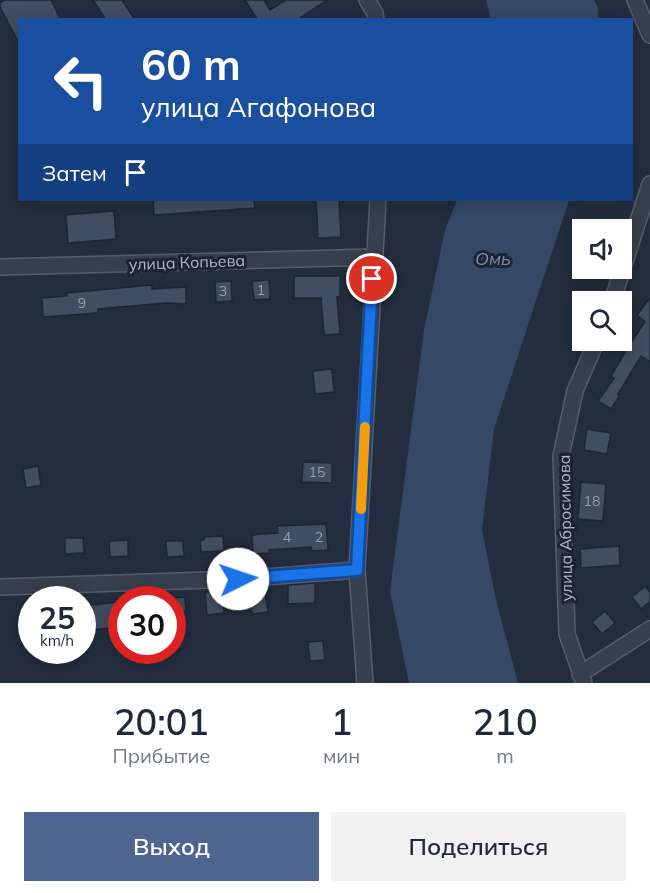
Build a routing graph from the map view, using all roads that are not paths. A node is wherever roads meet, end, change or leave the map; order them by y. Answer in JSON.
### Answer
{"nodes":[{"id":1,"x":367,"y":0,"type":"edge"},
{"id":2,"x":635,"y":0,"type":"edge"},
{"id":3,"x":376,"y":18,"type":"edge"},
{"id":4,"x":650,"y":35,"type":"edge"},
{"id":5,"x":650,"y":184,"type":"edge"},
{"id":6,"x":378,"y":201,"type":"edge"},
{"id":7,"x":374,"y":257,"type":"junction"},
{"id":8,"x":0,"y":267,"type":"edge"},
{"id":9,"x":616,"y":291,"type":"edge"},
{"id":10,"x":592,"y":351,"type":"edge"},
{"id":11,"x":357,"y":570,"type":"junction"},
{"id":12,"x":0,"y":587,"type":"edge"},
{"id":13,"x":650,"y":628,"type":"edge"},
{"id":14,"x":582,"y":679,"type":"edge"},
{"id":15,"x":365,"y":683,"type":"edge"}],
"edges":[{"from":1,"to":3,"type":"street"},
{"from":2,"to":4,"type":"street"},
{"from":5,"to":9,"type":"street"},
{"from":6,"to":7,"type":"street"},
{"from":7,"to":8,"type":"street","name":"улица Копьева"},
{"from":7,"to":11,"type":"street"},
{"from":10,"to":14,"type":"street","name":"улица Абросимова"},
{"from":11,"to":12,"type":"street"},
{"from":11,"to":15,"type":"street"},
{"from":13,"to":14,"type":"street"}]}
